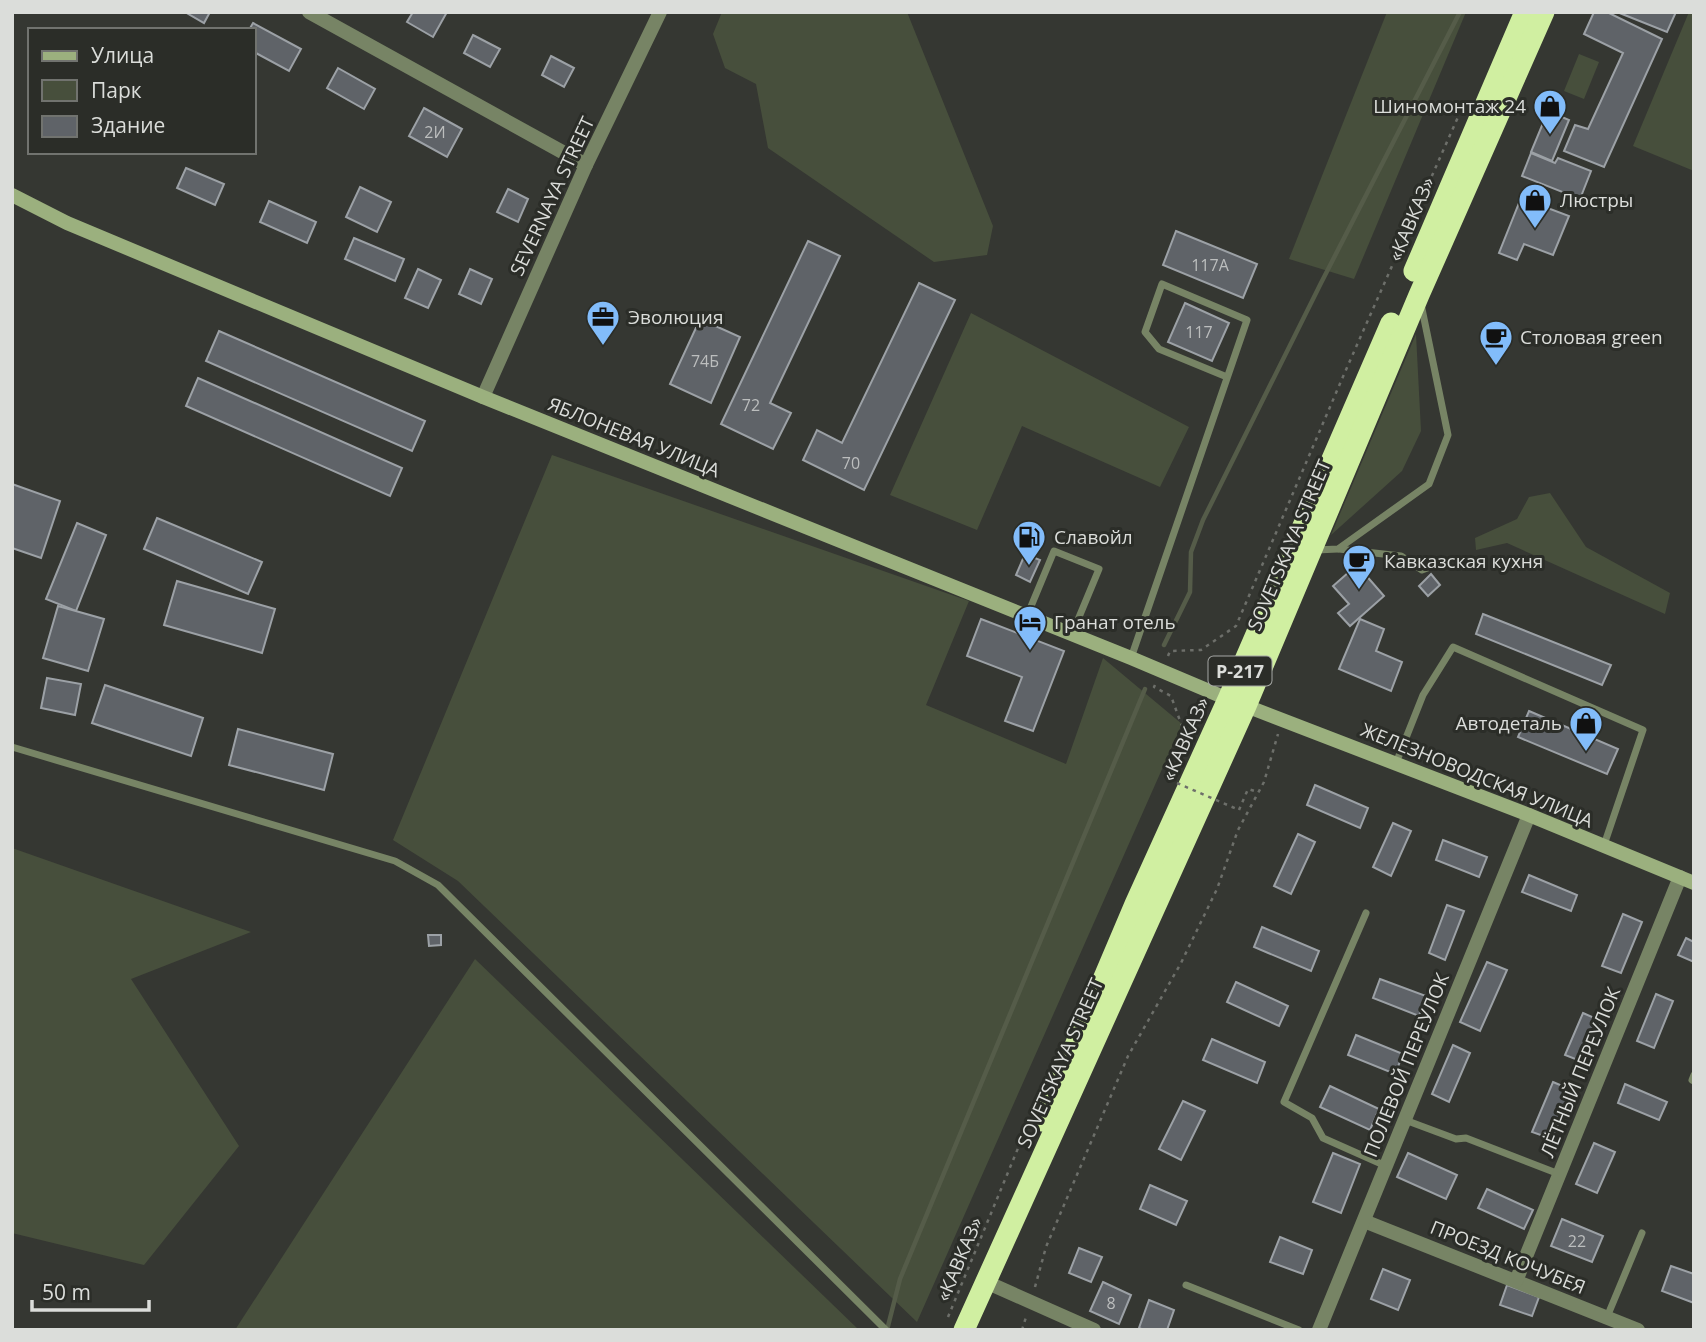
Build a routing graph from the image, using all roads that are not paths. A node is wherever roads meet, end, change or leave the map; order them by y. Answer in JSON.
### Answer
{"nodes":[{"id":1,"x":309,"y":12,"type":"edge"},
{"id":2,"x":1525,"y":12,"type":"edge"},
{"id":3,"x":1544,"y":12,"type":"edge"},
{"id":4,"x":655,"y":16,"type":"edge"},
{"id":5,"x":586,"y":165,"type":"junction"},
{"id":6,"x":12,"y":195,"type":"edge"},
{"id":7,"x":1419,"y":295,"type":"junction"},
{"id":8,"x":1227,"y":377,"type":"junction"},
{"id":9,"x":482,"y":397,"type":"junction"},
{"id":10,"x":1338,"y":549,"type":"junction"},
{"id":11,"x":1311,"y":551,"type":"junction"},
{"id":12,"x":1441,"y":563,"type":"dead end"},
{"id":13,"x":1027,"y":616,"type":"junction"},
{"id":14,"x":1072,"y":634,"type":"junction"},
{"id":15,"x":1131,"y":657,"type":"junction"},
{"id":16,"x":1237,"y":703,"type":"junction"},
{"id":17,"x":12,"y":747,"type":"edge"},
{"id":18,"x":1396,"y":763,"type":"junction"},
{"id":19,"x":1529,"y":815,"type":"junction"},
{"id":20,"x":1604,"y":846,"type":"junction"},
{"id":21,"x":1687,"y":880,"type":"edge"},
{"id":22,"x":1366,"y":913,"type":"dead end"},
{"id":23,"x":1405,"y":1120,"type":"junction"},
{"id":24,"x":1386,"y":1166,"type":"junction"},
{"id":25,"x":1559,"y":1174,"type":"junction"},
{"id":26,"x":1364,"y":1221,"type":"junction"},
{"id":27,"x":1642,"y":1233,"type":"dead end"},
{"id":28,"x":1516,"y":1281,"type":"junction"},
{"id":29,"x":986,"y":1282,"type":"junction"},
{"id":30,"x":1186,"y":1285,"type":"dead end"},
{"id":31,"x":1607,"y":1317,"type":"junction"},
{"id":32,"x":955,"y":1326,"type":"edge"},
{"id":33,"x":1631,"y":1329,"type":"edge"},
{"id":34,"x":886,"y":1330,"type":"edge"},
{"id":35,"x":1094,"y":1330,"type":"edge"},
{"id":36,"x":1299,"y":1330,"type":"edge"},
{"id":37,"x":1319,"y":1330,"type":"edge"}],
"edges":[{"from":1,"to":5,"type":"street"},
{"from":2,"to":16,"type":"highway","name":"«КАВКАЗ»","number":"Р-217"},
{"from":3,"to":7,"type":"highway","name":"SOVETSKAYA STREET","number":"Р-217"},
{"from":4,"to":5,"type":"street","name":"SEVERNAYA STREET"},
{"from":5,"to":9,"type":"street","name":"SEVERNAYA STREET"},
{"from":6,"to":9,"type":"street","name":"ЯБЛОНЕВАЯ УЛИЦА"},
{"from":7,"to":10,"type":"lane"},
{"from":7,"to":11,"type":"highway","name":"SOVETSKAYA STREET","number":"Р-217"},
{"from":8,"to":8,"type":"lane"},
{"from":8,"to":15,"type":"lane"},
{"from":9,"to":13,"type":"street","name":"ЯБЛОНЕВАЯ УЛИЦА"},
{"from":10,"to":11,"type":"lane"},
{"from":10,"to":12,"type":"lane"},
{"from":11,"to":16,"type":"highway","name":"SOVETSKAYA STREET","number":"Р-217"},
{"from":13,"to":14,"type":"street","name":"ЯБЛОНЕВАЯ УЛИЦА"},
{"from":13,"to":14,"type":"lane"},
{"from":14,"to":15,"type":"street","name":"ЯБЛОНЕВАЯ УЛИЦА"},
{"from":15,"to":16,"type":"street","name":"ЯБЛОНЕВАЯ УЛИЦА"},
{"from":16,"to":18,"type":"street","name":"ЖЕЛЕЗНОВОДСКАЯ УЛИЦА"},
{"from":16,"to":29,"type":"highway","name":"SOVETSKAYA STREET","number":"Р-217"},
{"from":16,"to":32,"type":"highway","name":"«КАВКАЗ»","number":"Р-217"},
{"from":17,"to":34,"type":"lane"},
{"from":18,"to":19,"type":"street","name":"ЖЕЛЕЗНОВОДСКАЯ УЛИЦА"},
{"from":18,"to":20,"type":"lane"},
{"from":19,"to":20,"type":"street","name":"ЖЕЛЕЗНОВОДСКАЯ УЛИЦА"},
{"from":19,"to":23,"type":"street","name":"ПОЛЕВОЙ ПЕРЕУЛОК"},
{"from":20,"to":21,"type":"street","name":"ЖЕЛЕЗНОВОДСКАЯ УЛИЦА"},
{"from":21,"to":25,"type":"street","name":"ЛЁТНЫЙ ПЕРЕУЛОК"},
{"from":22,"to":24,"type":"lane"},
{"from":23,"to":24,"type":"street","name":"ПОЛЕВОЙ ПЕРЕУЛОК"},
{"from":23,"to":25,"type":"lane"},
{"from":24,"to":26,"type":"street","name":"ПОЛЕВОЙ ПЕРЕУЛОК"},
{"from":25,"to":28,"type":"street","name":"ЛЁТНЫЙ ПЕРЕУЛОК"},
{"from":26,"to":28,"type":"street","name":"ПРОЕЗД КОЧУБЕЯ"},
{"from":26,"to":37,"type":"street","name":"ПОЛЕВОЙ ПЕРЕУЛОК"},
{"from":27,"to":31,"type":"lane"},
{"from":28,"to":31,"type":"street","name":"ПРОЕЗД КОЧУБЕЯ"},
{"from":29,"to":32,"type":"highway","name":"SOVETSKAYA STREET","number":"Р-217"},
{"from":29,"to":35,"type":"street"},
{"from":30,"to":36,"type":"lane"},
{"from":31,"to":33,"type":"street","name":"ПРОЕЗД КОЧУБЕЯ"}]}
